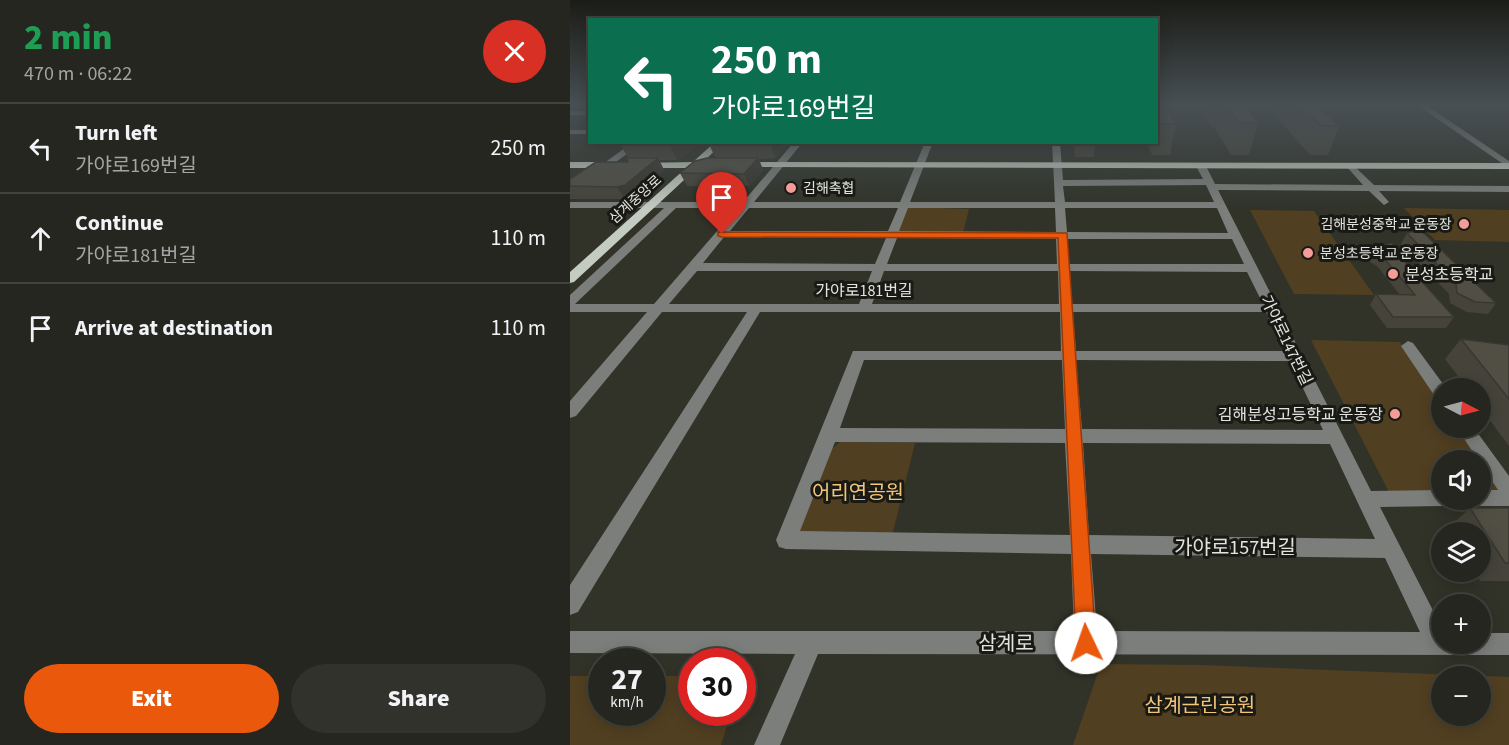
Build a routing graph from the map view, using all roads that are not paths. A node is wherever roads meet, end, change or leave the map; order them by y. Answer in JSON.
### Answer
{"nodes":[{"id":1,"x":1472,"y":140,"type":"edge"},
{"id":2,"x":636,"y":144,"type":"edge"},
{"id":3,"x":718,"y":144,"type":"edge"},
{"id":4,"x":797,"y":144,"type":"edge"},
{"id":5,"x":928,"y":144,"type":"edge"},
{"id":6,"x":1056,"y":144,"type":"edge"},
{"id":7,"x":570,"y":165,"type":"edge"},
{"id":8,"x":608,"y":165,"type":"junction"},
{"id":9,"x":696,"y":165,"type":"junction"},
{"id":10,"x":717,"y":165,"type":"edge"},
{"id":11,"x":728,"y":165,"type":"edge"},
{"id":12,"x":781,"y":165,"type":"junction"},
{"id":13,"x":920,"y":165,"type":"junction"},
{"id":14,"x":1509,"y":165,"type":"edge"},
{"id":15,"x":1059,"y":166,"type":"junction"},
{"id":16,"x":1201,"y":166,"type":"junction"},
{"id":17,"x":1352,"y":167,"type":"junction"},
{"id":18,"x":1060,"y":183,"type":"junction"},
{"id":19,"x":1210,"y":185,"type":"junction"},
{"id":20,"x":1372,"y":188,"type":"junction"},
{"id":21,"x":1509,"y":189,"type":"edge"},
{"id":22,"x":570,"y":193,"type":"edge"},
{"id":23,"x":1384,"y":202,"type":"dead end"},
{"id":24,"x":1061,"y":204,"type":"junction"},
{"id":25,"x":570,"y":205,"type":"edge"},
{"id":26,"x":746,"y":205,"type":"junction"},
{"id":27,"x":903,"y":205,"type":"junction"},
{"id":28,"x":1220,"y":205,"type":"junction"},
{"id":29,"x":650,"y":206,"type":"junction"},
{"id":30,"x":672,"y":206,"type":"junction"},
{"id":31,"x":722,"y":234,"type":"junction"},
{"id":32,"x":893,"y":234,"type":"junction"},
{"id":33,"x":1063,"y":235,"type":"junction"},
{"id":34,"x":1235,"y":236,"type":"junction"},
{"id":35,"x":881,"y":266,"type":"junction"},
{"id":36,"x":694,"y":267,"type":"junction"},
{"id":37,"x":1065,"y":267,"type":"junction"},
{"id":38,"x":1251,"y":268,"type":"junction"},
{"id":39,"x":570,"y":278,"type":"edge"},
{"id":40,"x":570,"y":302,"type":"edge"},
{"id":41,"x":660,"y":306,"type":"junction"},
{"id":42,"x":757,"y":307,"type":"junction"},
{"id":43,"x":864,"y":307,"type":"junction"},
{"id":44,"x":1067,"y":307,"type":"junction"},
{"id":45,"x":570,"y":308,"type":"edge"},
{"id":46,"x":1271,"y":308,"type":"junction"},
{"id":47,"x":1408,"y":346,"type":"dead end"},
{"id":48,"x":1070,"y":356,"type":"junction"},
{"id":49,"x":1295,"y":356,"type":"junction"},
{"id":50,"x":1431,"y":378,"type":"edge"},
{"id":51,"x":570,"y":412,"type":"edge"},
{"id":52,"x":830,"y":435,"type":"junction"},
{"id":53,"x":1075,"y":435,"type":"junction"},
{"id":54,"x":1335,"y":437,"type":"junction"},
{"id":55,"x":1472,"y":438,"type":"edge"},
{"id":56,"x":1509,"y":491,"type":"edge"},
{"id":57,"x":1431,"y":498,"type":"edge"},
{"id":58,"x":1491,"y":498,"type":"edge"},
{"id":59,"x":1509,"y":498,"type":"edge"},
{"id":60,"x":1365,"y":499,"type":"junction"},
{"id":61,"x":1081,"y":546,"type":"junction"},
{"id":62,"x":1390,"y":549,"type":"junction"},
{"id":63,"x":570,"y":604,"type":"edge"},
{"id":64,"x":1431,"y":623,"type":"edge"},
{"id":65,"x":570,"y":642,"type":"edge"},
{"id":66,"x":1086,"y":643,"type":"junction"},
{"id":67,"x":1431,"y":643,"type":"edge"},
{"id":68,"x":811,"y":644,"type":"junction"},
{"id":69,"x":1491,"y":644,"type":"edge"},
{"id":70,"x":1509,"y":644,"type":"edge"},
{"id":71,"x":767,"y":745,"type":"edge"}],
"edges":[{"from":1,"to":14,"type":"street"},
{"from":2,"to":8,"type":"street"},
{"from":3,"to":9,"type":"main road","name":"삼계중앙로"},
{"from":4,"to":12,"type":"street"},
{"from":5,"to":13,"type":"street"},
{"from":6,"to":15,"type":"street"},
{"from":7,"to":8,"type":"main road"},
{"from":8,"to":9,"type":"main road"},
{"from":8,"to":22,"type":"street"},
{"from":9,"to":10,"type":"main road"},
{"from":9,"to":29,"type":"main road","name":"삼계중앙로"},
{"from":11,"to":12,"type":"main road"},
{"from":12,"to":13,"type":"main road"},
{"from":12,"to":26,"type":"street"},
{"from":13,"to":15,"type":"main road"},
{"from":13,"to":27,"type":"street"},
{"from":14,"to":17,"type":"main road"},
{"from":15,"to":16,"type":"main road"},
{"from":15,"to":18,"type":"street"},
{"from":16,"to":17,"type":"main road"},
{"from":16,"to":19,"type":"street","name":"가야로147번길"},
{"from":17,"to":20,"type":"street"},
{"from":18,"to":19,"type":"street"},
{"from":18,"to":24,"type":"street"},
{"from":19,"to":20,"type":"street"},
{"from":19,"to":28,"type":"street","name":"가야로147번길"},
{"from":20,"to":21,"type":"street"},
{"from":20,"to":23,"type":"street"},
{"from":24,"to":27,"type":"street"},
{"from":24,"to":28,"type":"street"},
{"from":24,"to":33,"type":"street"},
{"from":25,"to":29,"type":"street"},
{"from":26,"to":27,"type":"street"},
{"from":26,"to":30,"type":"street"},
{"from":26,"to":31,"type":"street"},
{"from":27,"to":32,"type":"street"},
{"from":28,"to":34,"type":"street","name":"가야로147번길"},
{"from":29,"to":30,"type":"street"},
{"from":29,"to":39,"type":"main road","name":"삼계중앙로"},
{"from":30,"to":40,"type":"street"},
{"from":31,"to":32,"type":"street"},
{"from":31,"to":36,"type":"street"},
{"from":32,"to":33,"type":"street"},
{"from":32,"to":35,"type":"street"},
{"from":33,"to":34,"type":"street"},
{"from":33,"to":37,"type":"street"},
{"from":34,"to":38,"type":"street","name":"가야로147번길"},
{"from":35,"to":36,"type":"street","name":"가야로181번길"},
{"from":35,"to":37,"type":"street","name":"가야로181번길"},
{"from":35,"to":43,"type":"street"},
{"from":36,"to":41,"type":"street"},
{"from":37,"to":38,"type":"street"},
{"from":37,"to":44,"type":"street"},
{"from":38,"to":46,"type":"street","name":"가야로147번길"},
{"from":41,"to":42,"type":"street","name":"가야로181번길"},
{"from":41,"to":45,"type":"street","name":"가야로181번길"},
{"from":41,"to":51,"type":"street"},
{"from":42,"to":43,"type":"street","name":"가야로181번길"},
{"from":42,"to":63,"type":"street"},
{"from":43,"to":44,"type":"street","name":"가야로181번길"},
{"from":44,"to":46,"type":"street"},
{"from":44,"to":48,"type":"street"},
{"from":46,"to":49,"type":"street","name":"가야로147번길"},
{"from":47,"to":50,"type":"street"},
{"from":48,"to":49,"type":"street"},
{"from":48,"to":52,"type":"street"},
{"from":48,"to":53,"type":"street"},
{"from":49,"to":54,"type":"street","name":"가야로147번길"},
{"from":52,"to":53,"type":"street"},
{"from":52,"to":61,"type":"street","name":"가야로157번길"},
{"from":53,"to":54,"type":"street"},
{"from":53,"to":61,"type":"street"},
{"from":54,"to":60,"type":"street","name":"가야로147번길"},
{"from":55,"to":56,"type":"street"},
{"from":57,"to":60,"type":"street"},
{"from":58,"to":59,"type":"street"},
{"from":60,"to":62,"type":"street","name":"가야로147번길"},
{"from":61,"to":62,"type":"street","name":"가야로157번길"},
{"from":61,"to":66,"type":"street"},
{"from":62,"to":64,"type":"street","name":"가야로147번길"},
{"from":65,"to":68,"type":"street","name":"삼계로"},
{"from":66,"to":67,"type":"street","name":"삼계로"},
{"from":66,"to":68,"type":"street","name":"삼계로"},
{"from":68,"to":71,"type":"street"},
{"from":69,"to":70,"type":"street","name":"삼계로"}]}
